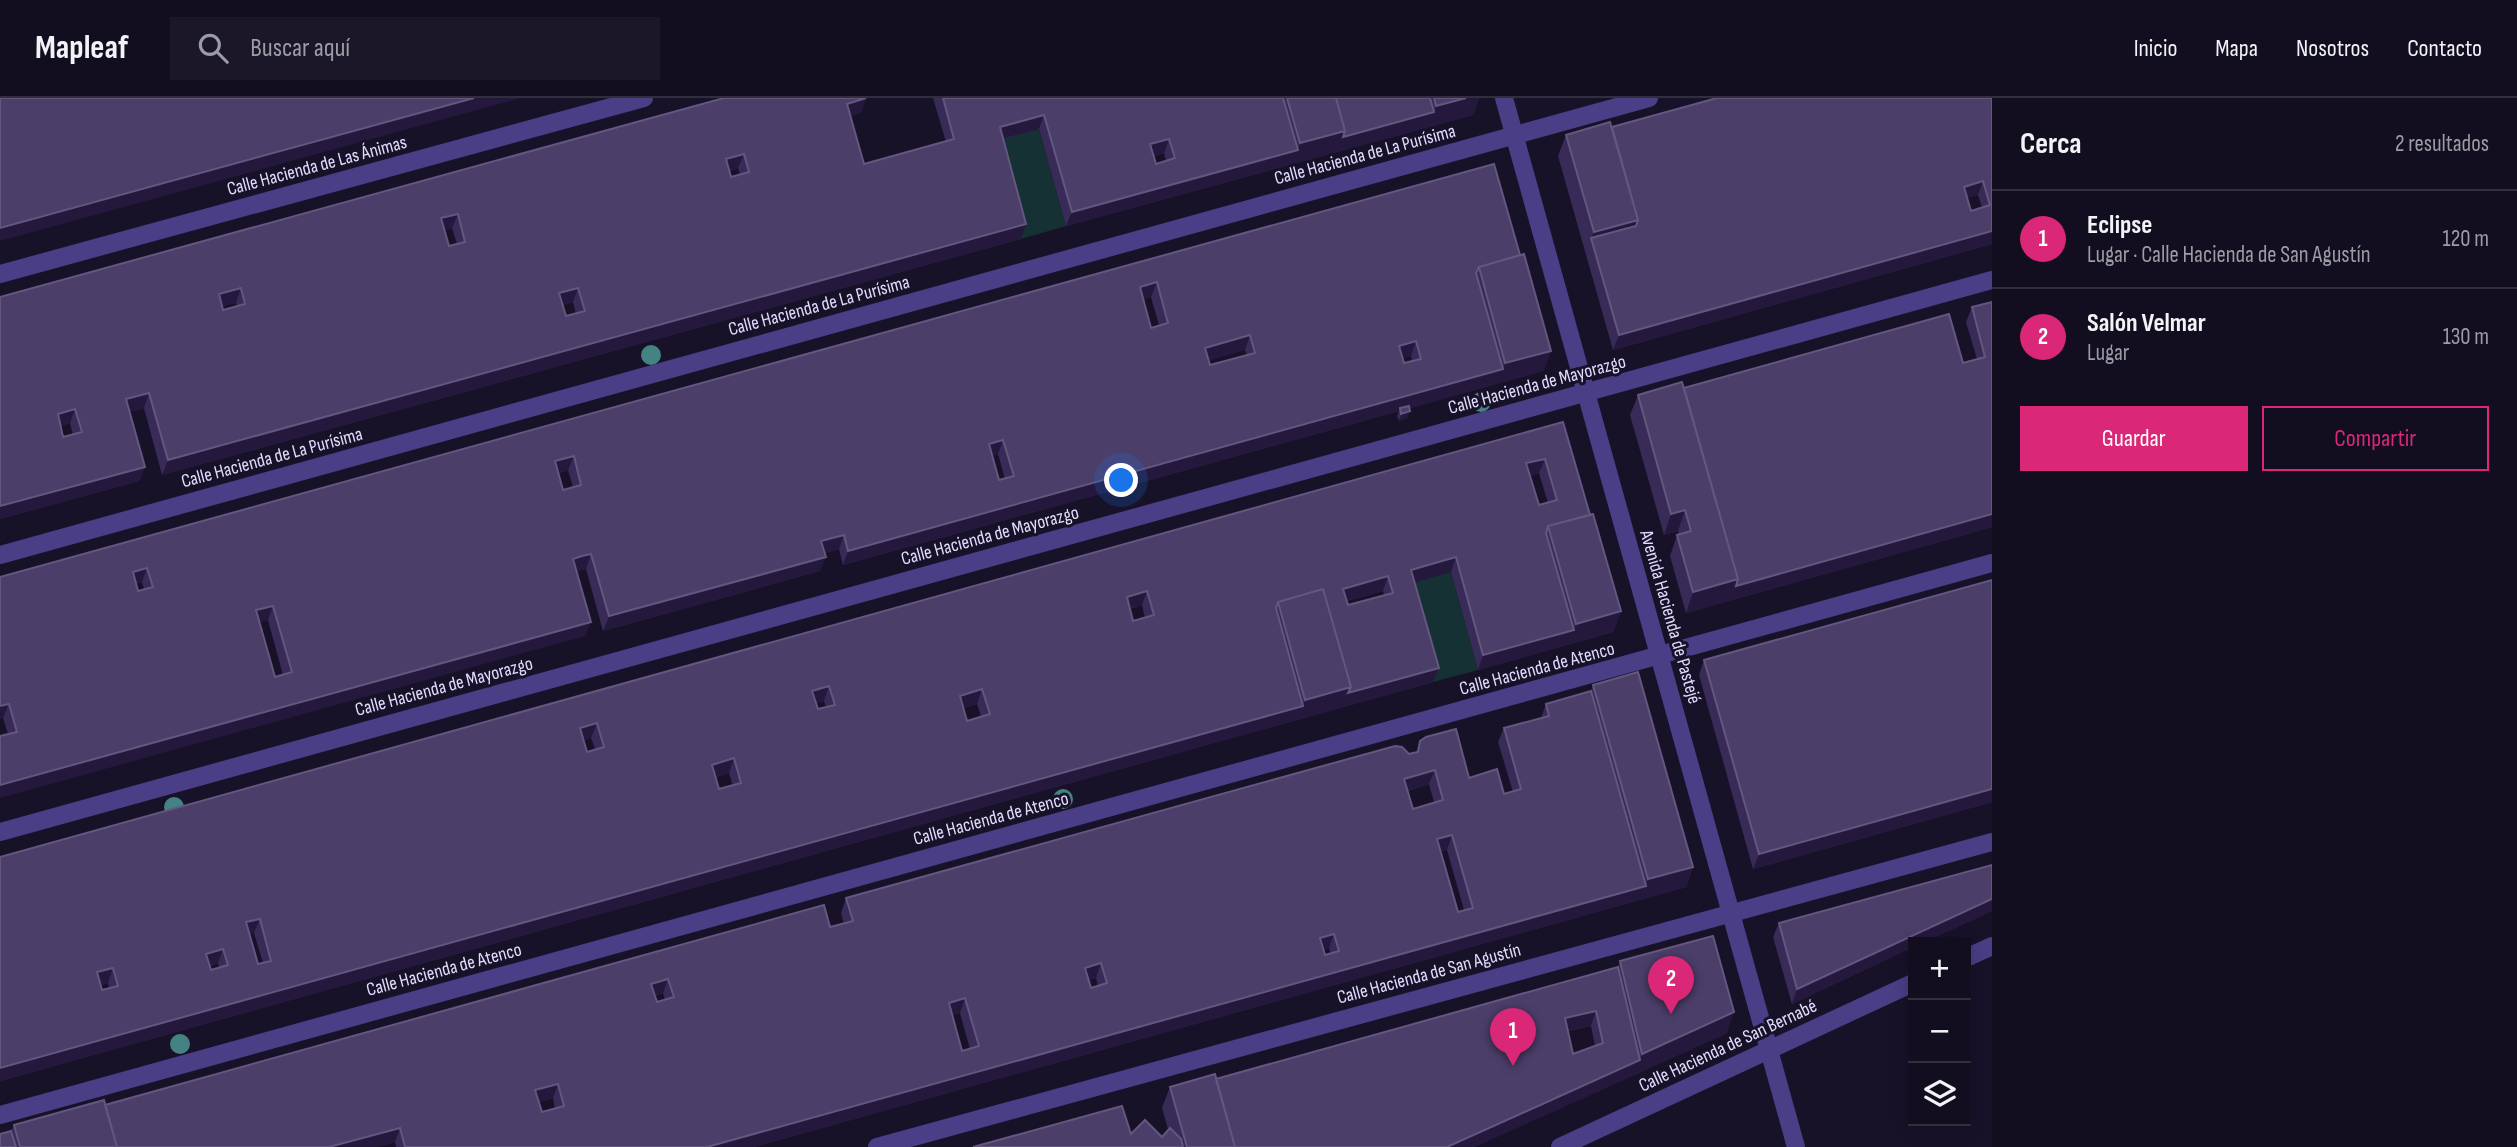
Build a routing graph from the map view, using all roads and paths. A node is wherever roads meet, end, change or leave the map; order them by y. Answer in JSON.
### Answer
{"nodes":[{"id":1,"x":644,"y":98,"type":"edge"},
{"id":2,"x":1504,"y":98,"type":"edge"},
{"id":3,"x":1649,"y":98,"type":"edge"},
{"id":4,"x":1515,"y":135,"type":"junction"},
{"id":5,"x":0,"y":274,"type":"edge"},
{"id":6,"x":1992,"y":281,"type":"edge"},
{"id":7,"x":1586,"y":393,"type":"junction"},
{"id":8,"x":0,"y":555,"type":"edge"},
{"id":9,"x":1992,"y":563,"type":"edge"},
{"id":10,"x":1660,"y":657,"type":"junction"},
{"id":11,"x":0,"y":832,"type":"edge"},
{"id":12,"x":1992,"y":842,"type":"edge"},
{"id":13,"x":1731,"y":913,"type":"junction"},
{"id":14,"x":1992,"y":946,"type":"edge"},
{"id":15,"x":1971,"y":956,"type":"edge"},
{"id":16,"x":1908,"y":985,"type":"edge"},
{"id":17,"x":1769,"y":1050,"type":"junction"},
{"id":18,"x":0,"y":1115,"type":"edge"},
{"id":19,"x":877,"y":1147,"type":"edge"},
{"id":20,"x":1560,"y":1147,"type":"edge"},
{"id":21,"x":1796,"y":1147,"type":"edge"}],
"edges":[{"from":1,"to":5,"type":"street","name":"Calle Hacienda de Las Ánimas"},
{"from":2,"to":4,"type":"street","name":"Avenida Hacienda de Pastejé"},
{"from":3,"to":4,"type":"street","name":"Calle Hacienda de La Purísima"},
{"from":4,"to":7,"type":"street","name":"Avenida Hacienda de Pastejé"},
{"from":4,"to":8,"type":"street","name":"Calle Hacienda de La Purísima"},
{"from":6,"to":7,"type":"street","name":"Calle Hacienda de Mayorazgo"},
{"from":7,"to":10,"type":"street","name":"Avenida Hacienda de Pastejé"},
{"from":7,"to":11,"type":"street","name":"Calle Hacienda de Mayorazgo"},
{"from":9,"to":10,"type":"street","name":"Calle Hacienda de Atenco"},
{"from":10,"to":13,"type":"street","name":"Avenida Hacienda de Pastejé"},
{"from":10,"to":18,"type":"street","name":"Calle Hacienda de Atenco"},
{"from":12,"to":13,"type":"street","name":"Calle Hacienda de San Agustín"},
{"from":13,"to":17,"type":"street","name":"Avenida Hacienda de Pastejé"},
{"from":13,"to":19,"type":"street","name":"Calle Hacienda de San Agustín"},
{"from":14,"to":15,"type":"street"},
{"from":16,"to":17,"type":"street","name":"Calle Hacienda de San Bernabé"},
{"from":17,"to":20,"type":"street","name":"Calle Hacienda de San Bernabé"},
{"from":17,"to":21,"type":"street","name":"Avenida Hacienda de Pastejé"}]}
